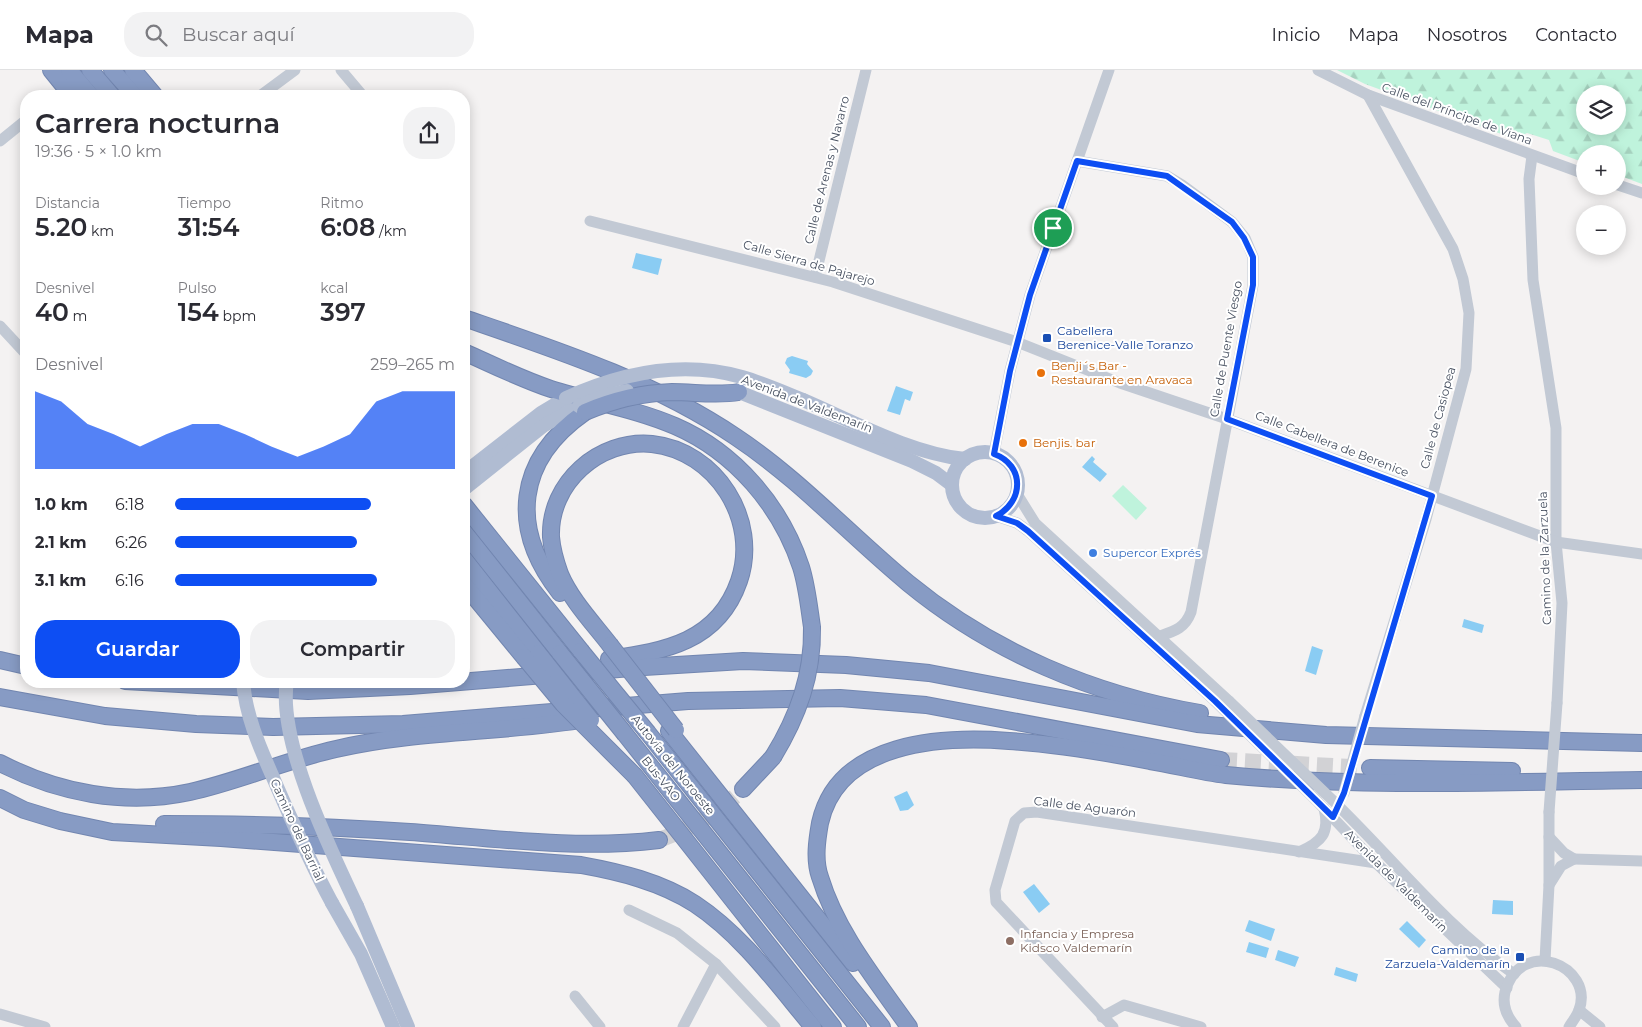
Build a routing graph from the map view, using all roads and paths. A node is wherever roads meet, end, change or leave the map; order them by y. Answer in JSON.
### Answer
{"nodes":[{"id":1,"x":51,"y":70,"type":"edge"},
{"id":2,"x":68,"y":70,"type":"edge"},
{"id":3,"x":90,"y":70,"type":"edge"},
{"id":4,"x":112,"y":70,"type":"edge"},
{"id":5,"x":132,"y":70,"type":"edge"},
{"id":6,"x":143,"y":70,"type":"edge"},
{"id":7,"x":295,"y":70,"type":"edge"},
{"id":8,"x":341,"y":70,"type":"edge"},
{"id":9,"x":866,"y":70,"type":"edge"},
{"id":10,"x":1109,"y":70,"type":"edge"},
{"id":11,"x":1318,"y":70,"type":"edge"},
{"id":12,"x":67,"y":90,"type":"edge"},
{"id":13,"x":86,"y":90,"type":"edge"},
{"id":14,"x":107,"y":90,"type":"edge"},
{"id":15,"x":129,"y":90,"type":"edge"},
{"id":16,"x":150,"y":90,"type":"edge"},
{"id":17,"x":160,"y":90,"type":"edge"},
{"id":18,"x":268,"y":90,"type":"edge"},
{"id":19,"x":358,"y":90,"type":"edge"},
{"id":20,"x":1368,"y":95,"type":"junction"},
{"id":21,"x":20,"y":125,"type":"edge"},
{"id":22,"x":0,"y":141,"type":"edge"},
{"id":23,"x":1532,"y":156,"type":"junction"},
{"id":24,"x":1077,"y":161,"type":"junction"},
{"id":25,"x":1576,"y":171,"type":"edge"},
{"id":26,"x":1626,"y":188,"type":"edge"},
{"id":27,"x":1642,"y":193,"type":"edge"},
{"id":28,"x":590,"y":220,"type":"dead end"},
{"id":29,"x":815,"y":277,"type":"junction"},
{"id":30,"x":470,"y":320,"type":"edge"},
{"id":31,"x":0,"y":326,"type":"edge"},
{"id":32,"x":1017,"y":342,"type":"junction"},
{"id":33,"x":20,"y":348,"type":"edge"},
{"id":34,"x":470,"y":355,"type":"edge"},
{"id":35,"x":739,"y":392,"type":"joint"},
{"id":36,"x":582,"y":409,"type":"junction"},
{"id":37,"x":1227,"y":419,"type":"junction"},
{"id":38,"x":518,"y":438,"type":"junction"},
{"id":39,"x":994,"y":454,"type":"junction"},
{"id":40,"x":965,"y":459,"type":"junction"},
{"id":41,"x":470,"y":469,"type":"edge"},
{"id":42,"x":470,"y":483,"type":"edge"},
{"id":43,"x":952,"y":485,"type":"junction"},
{"id":44,"x":1016,"y":494,"type":"junction"},
{"id":45,"x":1432,"y":496,"type":"junction"},
{"id":46,"x":470,"y":512,"type":"edge"},
{"id":47,"x":996,"y":516,"type":"junction"},
{"id":48,"x":470,"y":540,"type":"edge"},
{"id":49,"x":1556,"y":542,"type":"junction"},
{"id":50,"x":1642,"y":554,"type":"edge"},
{"id":51,"x":470,"y":568,"type":"edge"},
{"id":52,"x":470,"y":590,"type":"edge"},
{"id":53,"x":1160,"y":636,"type":"junction"},
{"id":54,"x":607,"y":646,"type":"junction"},
{"id":55,"x":531,"y":655,"type":"junction"},
{"id":56,"x":0,"y":660,"type":"edge"},
{"id":57,"x":20,"y":665,"type":"edge"},
{"id":58,"x":470,"y":678,"type":"edge"},
{"id":59,"x":470,"y":681,"type":"edge"},
{"id":60,"x":243,"y":688,"type":"edge"},
{"id":61,"x":253,"y":688,"type":"edge"},
{"id":62,"x":287,"y":688,"type":"edge"},
{"id":63,"x":369,"y":688,"type":"edge"},
{"id":64,"x":0,"y":698,"type":"edge"},
{"id":65,"x":688,"y":702,"type":"junction"},
{"id":66,"x":1326,"y":735,"type":"junction"},
{"id":67,"x":1642,"y":743,"type":"edge"},
{"id":68,"x":1221,"y":760,"type":"tunnel mouth"},
{"id":69,"x":0,"y":763,"type":"edge"},
{"id":70,"x":1370,"y":768,"type":"tunnel mouth"},
{"id":71,"x":1642,"y":774,"type":"edge"},
{"id":72,"x":1642,"y":780,"type":"edge"},
{"id":73,"x":743,"y":789,"type":"tunnel mouth"},
{"id":74,"x":0,"y":798,"type":"edge"},
{"id":75,"x":1321,"y":800,"type":"junction"},
{"id":76,"x":1339,"y":806,"type":"junction"},
{"id":77,"x":1333,"y":817,"type":"junction"},
{"id":78,"x":94,"y":826,"type":"junction"},
{"id":79,"x":1549,"y":837,"type":"junction"},
{"id":80,"x":660,"y":840,"type":"tunnel mouth"},
{"id":81,"x":1319,"y":841,"type":"junction"},
{"id":82,"x":1299,"y":852,"type":"junction"},
{"id":83,"x":1328,"y":856,"type":"junction"},
{"id":84,"x":1574,"y":859,"type":"junction"},
{"id":85,"x":1642,"y":861,"type":"edge"},
{"id":86,"x":1376,"y":863,"type":"junction"},
{"id":87,"x":1549,"y":885,"type":"junction"},
{"id":88,"x":629,"y":910,"type":"dead end"},
{"id":89,"x":1545,"y":960,"type":"junction"},
{"id":90,"x":716,"y":964,"type":"junction"},
{"id":91,"x":1514,"y":974,"type":"junction"},
{"id":92,"x":1507,"y":988,"type":"junction"},
{"id":93,"x":575,"y":996,"type":"dead end"},
{"id":94,"x":1580,"y":1010,"type":"junction"},
{"id":95,"x":0,"y":1014,"type":"edge"},
{"id":96,"x":1102,"y":1017,"type":"junction"},
{"id":97,"x":45,"y":1027,"type":"edge"},
{"id":98,"x":393,"y":1027,"type":"edge"},
{"id":99,"x":408,"y":1027,"type":"edge"},
{"id":100,"x":600,"y":1027,"type":"edge"},
{"id":101,"x":683,"y":1027,"type":"edge"},
{"id":102,"x":775,"y":1027,"type":"edge"},
{"id":103,"x":813,"y":1027,"type":"edge"},
{"id":104,"x":834,"y":1027,"type":"edge"},
{"id":105,"x":858,"y":1027,"type":"edge"},
{"id":106,"x":882,"y":1027,"type":"edge"},
{"id":107,"x":904,"y":1027,"type":"edge"},
{"id":108,"x":909,"y":1027,"type":"edge"},
{"id":109,"x":1113,"y":1027,"type":"edge"},
{"id":110,"x":1201,"y":1027,"type":"edge"},
{"id":111,"x":1516,"y":1027,"type":"edge"},
{"id":112,"x":1569,"y":1027,"type":"edge"},
{"id":113,"x":1600,"y":1027,"type":"edge"}],
"edges":[{"from":1,"to":12,"type":"highway"},
{"from":2,"to":13,"type":"highway"},
{"from":3,"to":14,"type":"highway"},
{"from":4,"to":15,"type":"highway"},
{"from":5,"to":16,"type":"highway"},
{"from":6,"to":17,"type":"highway"},
{"from":7,"to":18,"type":"street"},
{"from":8,"to":19,"type":"street"},
{"from":9,"to":29,"type":"street","name":"Calle de Arenas y Navarro"},
{"from":10,"to":24,"type":"street"},
{"from":11,"to":20,"type":"street","name":"Calle del Príncipe de Viana"},
{"from":20,"to":23,"type":"street","name":"Calle del Príncipe de Viana"},
{"from":20,"to":45,"type":"street","name":"Calle de Casiopea"},
{"from":21,"to":22,"type":"street"},
{"from":23,"to":25,"type":"street","name":"Calle del Príncipe de Viana"},
{"from":23,"to":49,"type":"street","name":"Camino de la Zarzuela"},
{"from":24,"to":32,"type":"street"},
{"from":24,"to":37,"type":"street","name":"Calle de Puente Viesgo"},
{"from":26,"to":27,"type":"street"},
{"from":28,"to":29,"type":"street","name":"Calle Sierra de Pajarejo"},
{"from":29,"to":32,"type":"street","name":"Calle Sierra de Pajarejo"},
{"from":30,"to":66,"type":"highway"},
{"from":31,"to":33,"type":"street"},
{"from":32,"to":37,"type":"street","name":"Calle Cabellera de Berenice"},
{"from":32,"to":39,"type":"street"},
{"from":34,"to":73,"type":"highway","bridge":true},
{"from":35,"to":36,"type":"highway","bridge":true},
{"from":35,"to":43,"type":"main road","name":"Avenida de Valdemarín"},
{"from":36,"to":38,"type":"main road","name":"Avenida de Valdemarín"},
{"from":36,"to":54,"type":"highway"},
{"from":37,"to":45,"type":"street","name":"Calle Cabellera de Berenice"},
{"from":37,"to":53,"type":"street","name":"Calle de Puente Viesgo"},
{"from":38,"to":40,"type":"main road","name":"Avenida de Valdemarín","bridge":true},
{"from":38,"to":41,"type":"main road","name":"Avenida de Valdemarín"},
{"from":38,"to":42,"type":"main road","name":"Avenida de Valdemarín"},
{"from":39,"to":40,"type":"main road"},
{"from":39,"to":44,"type":"main road"},
{"from":40,"to":43,"type":"main road"},
{"from":43,"to":47,"type":"main road"},
{"from":44,"to":47,"type":"main road"},
{"from":44,"to":53,"type":"street","name":"Avenida de Valdemarín"},
{"from":45,"to":49,"type":"street","name":"Calle Cabellera de Berenice"},
{"from":45,"to":76,"type":"street","name":"Calle de Casiopea","bridge":true},
{"from":46,"to":106,"type":"highway","name":"Autovía del Noroeste","bridge":true},
{"from":47,"to":75,"type":"street","name":"Avenida de Valdemarín","bridge":true},
{"from":48,"to":105,"type":"highway","name":"Bus-VAO","bridge":true},
{"from":49,"to":50,"type":"street","name":"Calle Cabellera de Berenice"},
{"from":49,"to":79,"type":"street","name":"Camino de la Zarzuela","bridge":true},
{"from":51,"to":55,"type":"highway"},
{"from":52,"to":55,"type":"highway"},
{"from":53,"to":75,"type":"street","name":"Avenida de Valdemarín","bridge":true},
{"from":54,"to":58,"type":"highway"},
{"from":54,"to":107,"type":"highway","bridge":true},
{"from":55,"to":104,"type":"highway","bridge":true},
{"from":56,"to":57,"type":"highway"},
{"from":59,"to":66,"type":"highway"},
{"from":60,"to":98,"type":"main road","name":"Camino del Barrial","bridge":true},
{"from":61,"to":63,"type":"highway"},
{"from":62,"to":99,"type":"main road","name":"Camino del Barrial","bridge":true},
{"from":64,"to":65,"type":"highway"},
{"from":65,"to":68,"type":"highway"},
{"from":65,"to":69,"type":"highway"},
{"from":66,"to":67,"type":"highway"},
{"from":70,"to":71,"type":"highway"},
{"from":72,"to":108,"type":"highway"},
{"from":74,"to":78,"type":"highway"},
{"from":75,"to":76,"type":"street","name":"Avenida de Valdemarín"},
{"from":75,"to":77,"type":"street","name":"Avenida de Valdemarín"},
{"from":75,"to":81,"type":"street"},
{"from":76,"to":77,"type":"street","name":"Calle de Casiopea"},
{"from":76,"to":91,"type":"street","name":"Avenida de Valdemarín"},
{"from":77,"to":86,"type":"street","name":"Avenida de Valdemarín"},
{"from":78,"to":80,"type":"highway"},
{"from":78,"to":103,"type":"highway"},
{"from":79,"to":84,"type":"street"},
{"from":79,"to":87,"type":"street","name":"Camino de la Zarzuela"},
{"from":81,"to":82,"type":"street"},
{"from":81,"to":83,"type":"street"},
{"from":82,"to":83,"type":"street","name":"Calle de Aguarón"},
{"from":82,"to":96,"type":"street","name":"Calle de Aguarón"},
{"from":83,"to":86,"type":"street","name":"Calle de Aguarón"},
{"from":84,"to":85,"type":"street"},
{"from":84,"to":87,"type":"street"},
{"from":86,"to":92,"type":"street","name":"Avenida de Valdemarín"},
{"from":87,"to":89,"type":"street","name":"Camino de la Zarzuela"},
{"from":88,"to":90,"type":"street"},
{"from":89,"to":91,"type":"street"},
{"from":89,"to":94,"type":"street"},
{"from":90,"to":101,"type":"street"},
{"from":90,"to":102,"type":"street"},
{"from":91,"to":92,"type":"street"},
{"from":92,"to":111,"type":"street"},
{"from":93,"to":100,"type":"street"},
{"from":94,"to":112,"type":"street"},
{"from":94,"to":113,"type":"street"},
{"from":95,"to":97,"type":"street"},
{"from":96,"to":109,"type":"street","name":"Calle de Aguarón"},
{"from":96,"to":110,"type":"street"}]}
